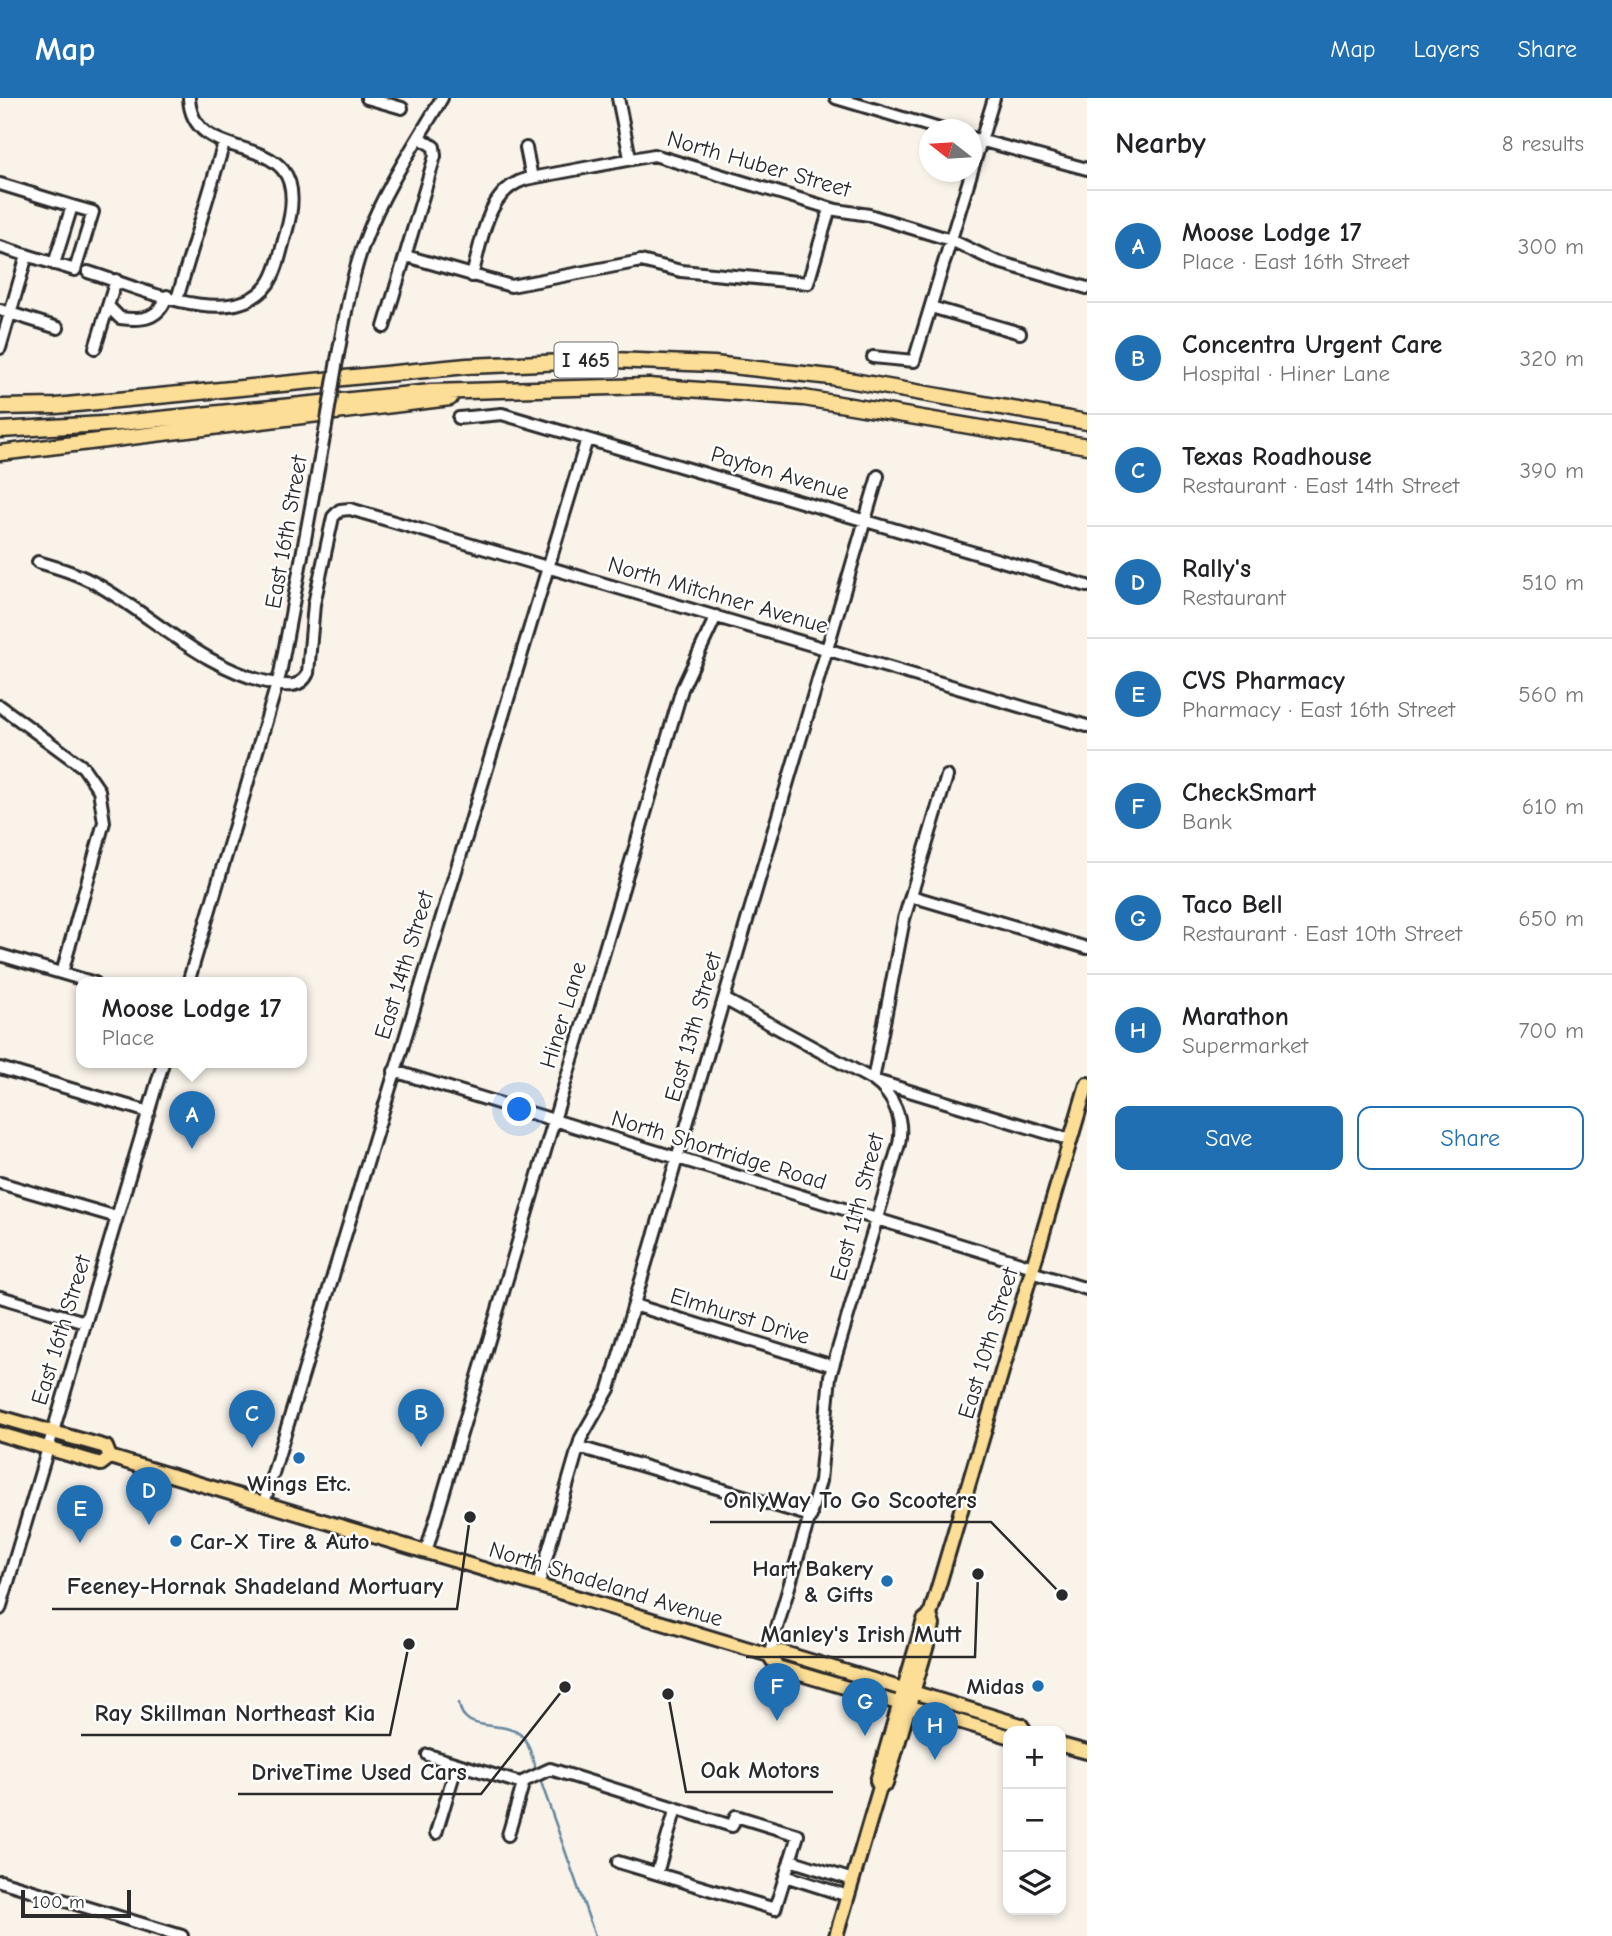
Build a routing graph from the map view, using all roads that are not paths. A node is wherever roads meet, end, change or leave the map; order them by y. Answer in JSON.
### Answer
{"nodes":[{"id":1,"x":189,"y":98,"type":"edge"},
{"id":2,"x":442,"y":98,"type":"edge"},
{"id":3,"x":618,"y":98,"type":"edge"},
{"id":4,"x":836,"y":98,"type":"edge"},
{"id":5,"x":994,"y":98,"type":"edge"},
{"id":6,"x":374,"y":99,"type":"edge"},
{"id":7,"x":402,"y":108,"type":"dead end"},
{"id":8,"x":919,"y":123,"type":"edge"},
{"id":9,"x":982,"y":125,"type":"edge"},
{"id":10,"x":419,"y":137,"type":"junction"},
{"id":11,"x":982,"y":141,"type":"edge"},
{"id":12,"x":224,"y":143,"type":"junction"},
{"id":13,"x":526,"y":148,"type":"dead end"},
{"id":14,"x":630,"y":158,"type":"junction"},
{"id":15,"x":1087,"y":170,"type":"edge"},
{"id":16,"x":532,"y":178,"type":"junction"},
{"id":17,"x":965,"y":182,"type":"edge"},
{"id":18,"x":0,"y":184,"type":"edge"},
{"id":19,"x":72,"y":206,"type":"junction"},
{"id":20,"x":830,"y":208,"type":"junction"},
{"id":21,"x":951,"y":240,"type":"junction"},
{"id":22,"x":0,"y":247,"type":"edge"},
{"id":23,"x":27,"y":255,"type":"junction"},
{"id":24,"x":405,"y":256,"type":"junction"},
{"id":25,"x":54,"y":264,"type":"junction"},
{"id":26,"x":88,"y":272,"type":"dead end"},
{"id":27,"x":472,"y":276,"type":"junction"},
{"id":28,"x":116,"y":280,"type":"junction"},
{"id":29,"x":1087,"y":288,"type":"edge"},
{"id":30,"x":172,"y":297,"type":"junction"},
{"id":31,"x":108,"y":306,"type":"junction"},
{"id":32,"x":930,"y":307,"type":"junction"},
{"id":33,"x":5,"y":312,"type":"edge"},
{"id":34,"x":384,"y":327,"type":"dead end"},
{"id":35,"x":58,"y":328,"type":"dead end"},
{"id":36,"x":1020,"y":333,"type":"dead end"},
{"id":37,"x":0,"y":348,"type":"edge"},
{"id":38,"x":95,"y":348,"type":"dead end"},
{"id":39,"x":873,"y":357,"type":"dead end"},
{"id":40,"x":477,"y":392,"type":"junction"},
{"id":41,"x":0,"y":407,"type":"edge"},
{"id":42,"x":459,"y":418,"type":"dead end"},
{"id":43,"x":1087,"y":422,"type":"edge"},
{"id":44,"x":0,"y":430,"type":"edge"},
{"id":45,"x":587,"y":439,"type":"junction"},
{"id":46,"x":1087,"y":446,"type":"edge"},
{"id":47,"x":0,"y":453,"type":"edge"},
{"id":48,"x":878,"y":476,"type":"dead end"},
{"id":49,"x":865,"y":520,"type":"junction"},
{"id":50,"x":38,"y":562,"type":"dead end"},
{"id":51,"x":548,"y":566,"type":"junction"},
{"id":52,"x":1087,"y":586,"type":"edge"},
{"id":53,"x":716,"y":617,"type":"junction"},
{"id":54,"x":827,"y":649,"type":"junction"},
{"id":55,"x":277,"y":684,"type":"junction"},
{"id":56,"x":0,"y":706,"type":"edge"},
{"id":57,"x":1087,"y":726,"type":"edge"},
{"id":58,"x":947,"y":776,"type":"dead end"},
{"id":59,"x":911,"y":896,"type":"junction"},
{"id":60,"x":1087,"y":948,"type":"edge"},
{"id":61,"x":0,"y":954,"type":"edge"},
{"id":62,"x":62,"y":973,"type":"junction"},
{"id":63,"x":76,"y":977,"type":"edge"},
{"id":64,"x":190,"y":977,"type":"edge"},
{"id":65,"x":724,"y":999,"type":"junction"},
{"id":66,"x":0,"y":1068,"type":"edge"},
{"id":67,"x":162,"y":1068,"type":"edge"},
{"id":68,"x":394,"y":1071,"type":"junction"},
{"id":69,"x":873,"y":1080,"type":"junction"},
{"id":70,"x":1087,"y":1084,"type":"edge"},
{"id":71,"x":149,"y":1112,"type":"junction"},
{"id":72,"x":553,"y":1122,"type":"junction"},
{"id":73,"x":1070,"y":1140,"type":"junction"},
{"id":74,"x":677,"y":1159,"type":"junction"},
{"id":75,"x":0,"y":1183,"type":"edge"},
{"id":76,"x":117,"y":1217,"type":"junction"},
{"id":77,"x":876,"y":1219,"type":"junction"},
{"id":78,"x":1032,"y":1270,"type":"junction"},
{"id":79,"x":1087,"y":1289,"type":"edge"},
{"id":80,"x":0,"y":1297,"type":"edge"},
{"id":81,"x":634,"y":1305,"type":"junction"},
{"id":82,"x":85,"y":1322,"type":"junction"},
{"id":83,"x":833,"y":1366,"type":"junction"},
{"id":84,"x":0,"y":1417,"type":"edge"},
{"id":85,"x":52,"y":1431,"type":"junction"},
{"id":86,"x":0,"y":1434,"type":"edge"},
{"id":87,"x":579,"y":1447,"type":"junction"},
{"id":88,"x":47,"y":1448,"type":"junction"},
{"id":89,"x":110,"y":1457,"type":"junction"},
{"id":90,"x":264,"y":1503,"type":"junction"},
{"id":91,"x":811,"y":1516,"type":"junction"},
{"id":92,"x":426,"y":1552,"type":"junction"},
{"id":93,"x":538,"y":1586,"type":"junction"},
{"id":94,"x":0,"y":1609,"type":"edge"},
{"id":95,"x":769,"y":1655,"type":"junction"},
{"id":96,"x":908,"y":1691,"type":"junction"},
{"id":97,"x":904,"y":1706,"type":"junction"},
{"id":98,"x":1022,"y":1726,"type":"edge"},
{"id":99,"x":1003,"y":1736,"type":"edge"},
{"id":100,"x":1066,"y":1746,"type":"edge"},
{"id":101,"x":1087,"y":1752,"type":"edge"},
{"id":102,"x":428,"y":1755,"type":"dead end"},
{"id":103,"x":457,"y":1764,"type":"junction"},
{"id":104,"x":524,"y":1781,"type":"junction"},
{"id":105,"x":676,"y":1808,"type":"junction"},
{"id":106,"x":436,"y":1833,"type":"dead end"},
{"id":107,"x":508,"y":1835,"type":"dead end"},
{"id":108,"x":790,"y":1860,"type":"junction"},
{"id":109,"x":618,"y":1862,"type":"dead end"},
{"id":110,"x":657,"y":1873,"type":"junction"},
{"id":111,"x":785,"y":1876,"type":"junction"},
{"id":112,"x":853,"y":1880,"type":"junction"},
{"id":113,"x":0,"y":1881,"type":"edge"},
{"id":114,"x":848,"y":1896,"type":"junction"},
{"id":115,"x":182,"y":1936,"type":"edge"},
{"id":116,"x":836,"y":1936,"type":"edge"}],
"edges":[{"from":1,"to":12,"type":"street"},
{"from":2,"to":10,"type":"street","name":"East 16th Street"},
{"from":3,"to":14,"type":"street"},
{"from":4,"to":8,"type":"street"},
{"from":5,"to":9,"type":"street"},
{"from":6,"to":7,"type":"street"},
{"from":10,"to":24,"type":"street"},
{"from":10,"to":55,"type":"street","name":"East 16th Street","bridge":true},
{"from":11,"to":15,"type":"street"},
{"from":12,"to":30,"type":"street"},
{"from":12,"to":30,"type":"street"},
{"from":13,"to":16,"type":"street"},
{"from":14,"to":16,"type":"street","name":"North Huber Street"},
{"from":14,"to":20,"type":"street","name":"North Huber Street"},
{"from":16,"to":27,"type":"street","name":"North Huber Street"},
{"from":17,"to":21,"type":"street"},
{"from":18,"to":19,"type":"street"},
{"from":19,"to":25,"type":"street"},
{"from":19,"to":25,"type":"street"},
{"from":20,"to":21,"type":"street","name":"North Huber Street"},
{"from":20,"to":27,"type":"street"},
{"from":21,"to":29,"type":"street","name":"North Huber Street"},
{"from":21,"to":32,"type":"street"},
{"from":22,"to":23,"type":"street"},
{"from":23,"to":25,"type":"street"},
{"from":23,"to":33,"type":"street"},
{"from":24,"to":27,"type":"street"},
{"from":24,"to":34,"type":"street"},
{"from":26,"to":28,"type":"street"},
{"from":28,"to":30,"type":"street"},
{"from":28,"to":31,"type":"street"},
{"from":30,"to":31,"type":"street"},
{"from":31,"to":38,"type":"street"},
{"from":32,"to":36,"type":"street"},
{"from":32,"to":39,"type":"street"},
{"from":33,"to":35,"type":"street"},
{"from":33,"to":37,"type":"street"},
{"from":40,"to":44,"type":"highway","number":"I 465"},
{"from":40,"to":46,"type":"highway","number":"I 465"},
{"from":40,"to":47,"type":"highway"},
{"from":41,"to":43,"type":"highway","number":"I 465"},
{"from":42,"to":45,"type":"street","name":"Payton Avenue"},
{"from":45,"to":49,"type":"street","name":"Payton Avenue"},
{"from":45,"to":51,"type":"street","name":"East 14th Street"},
{"from":48,"to":49,"type":"street","name":"East 13th Street"},
{"from":49,"to":52,"type":"street","name":"Payton Avenue"},
{"from":49,"to":54,"type":"street","name":"East 13th Street"},
{"from":50,"to":55,"type":"street"},
{"from":51,"to":53,"type":"street","name":"North Mitchner Avenue"},
{"from":51,"to":55,"type":"street","name":"North Mitchner Avenue"},
{"from":51,"to":68,"type":"street","name":"East 14th Street"},
{"from":53,"to":54,"type":"street","name":"North Mitchner Avenue"},
{"from":53,"to":72,"type":"street","name":"Hiner Lane"},
{"from":54,"to":57,"type":"street","name":"North Mitchner Avenue"},
{"from":54,"to":65,"type":"street","name":"East 13th Street"},
{"from":55,"to":64,"type":"street","name":"East 16th Street"},
{"from":56,"to":62,"type":"street"},
{"from":58,"to":59,"type":"street"},
{"from":59,"to":60,"type":"street"},
{"from":59,"to":69,"type":"street"},
{"from":61,"to":62,"type":"street"},
{"from":62,"to":63,"type":"street"},
{"from":65,"to":69,"type":"street"},
{"from":65,"to":74,"type":"street","name":"East 13th Street"},
{"from":66,"to":71,"type":"street"},
{"from":67,"to":71,"type":"street","name":"East 16th Street"},
{"from":68,"to":72,"type":"street","name":"North Shortridge Road"},
{"from":68,"to":90,"type":"street","name":"East 14th Street"},
{"from":69,"to":73,"type":"street"},
{"from":69,"to":77,"type":"street","name":"East 11th Street"},
{"from":70,"to":73,"type":"main road","name":"East 10th Street"},
{"from":71,"to":76,"type":"street","name":"East 16th Street"},
{"from":72,"to":74,"type":"street","name":"North Shortridge Road"},
{"from":72,"to":92,"type":"street","name":"Hiner Lane"},
{"from":73,"to":78,"type":"main road","name":"East 10th Street"},
{"from":74,"to":77,"type":"street","name":"North Shortridge Road"},
{"from":74,"to":81,"type":"street","name":"East 13th Street"},
{"from":75,"to":76,"type":"street"},
{"from":76,"to":82,"type":"street","name":"East 16th Street"},
{"from":77,"to":78,"type":"street","name":"North Shortridge Road"},
{"from":77,"to":83,"type":"street","name":"East 11th Street"},
{"from":78,"to":79,"type":"street","name":"North Shortridge Road"},
{"from":78,"to":96,"type":"main road","name":"East 10th Street"},
{"from":80,"to":82,"type":"street"},
{"from":81,"to":83,"type":"street","name":"Elmhurst Drive"},
{"from":81,"to":87,"type":"street","name":"East 13th Street"},
{"from":82,"to":85,"type":"street","name":"East 16th Street"},
{"from":83,"to":91,"type":"street","name":"East 11th Street"},
{"from":84,"to":85,"type":"main road","name":"North Shadeland Avenue"},
{"from":85,"to":88,"type":"street","name":"East 16th Street"},
{"from":85,"to":89,"type":"main road","name":"North Shadeland Avenue"},
{"from":86,"to":88,"type":"main road","name":"North Shadeland Avenue"},
{"from":87,"to":91,"type":"street"},
{"from":87,"to":93,"type":"street","name":"East 13th Street"},
{"from":88,"to":89,"type":"main road","name":"North Shadeland Avenue"},
{"from":88,"to":94,"type":"street","name":"East 16th Street"},
{"from":89,"to":90,"type":"main road","name":"North Shadeland Avenue"},
{"from":90,"to":92,"type":"main road","name":"North Shadeland Avenue"},
{"from":91,"to":95,"type":"street","name":"East 11th Street"},
{"from":92,"to":93,"type":"main road","name":"North Shadeland Avenue"},
{"from":93,"to":95,"type":"main road","name":"North Shadeland Avenue"},
{"from":95,"to":96,"type":"main road","name":"North Shadeland Avenue"},
{"from":95,"to":97,"type":"main road","name":"North Shadeland Avenue"},
{"from":96,"to":97,"type":"main road","name":"East 10th Street"},
{"from":96,"to":98,"type":"main road","name":"North Shadeland Avenue"},
{"from":97,"to":99,"type":"main road","name":"North Shadeland Avenue"},
{"from":97,"to":112,"type":"main road","name":"East 10th Street"},
{"from":100,"to":101,"type":"main road"},
{"from":102,"to":103,"type":"street"},
{"from":103,"to":104,"type":"street"},
{"from":103,"to":106,"type":"street"},
{"from":104,"to":105,"type":"street"},
{"from":104,"to":107,"type":"street"},
{"from":105,"to":108,"type":"street"},
{"from":105,"to":110,"type":"street"},
{"from":108,"to":111,"type":"street"},
{"from":108,"to":112,"type":"street"},
{"from":109,"to":110,"type":"street"},
{"from":110,"to":111,"type":"street"},
{"from":111,"to":114,"type":"street"},
{"from":112,"to":114,"type":"main road","name":"East 10th Street"},
{"from":113,"to":115,"type":"street"},
{"from":114,"to":116,"type":"main road","name":"East 10th Street"}]}
